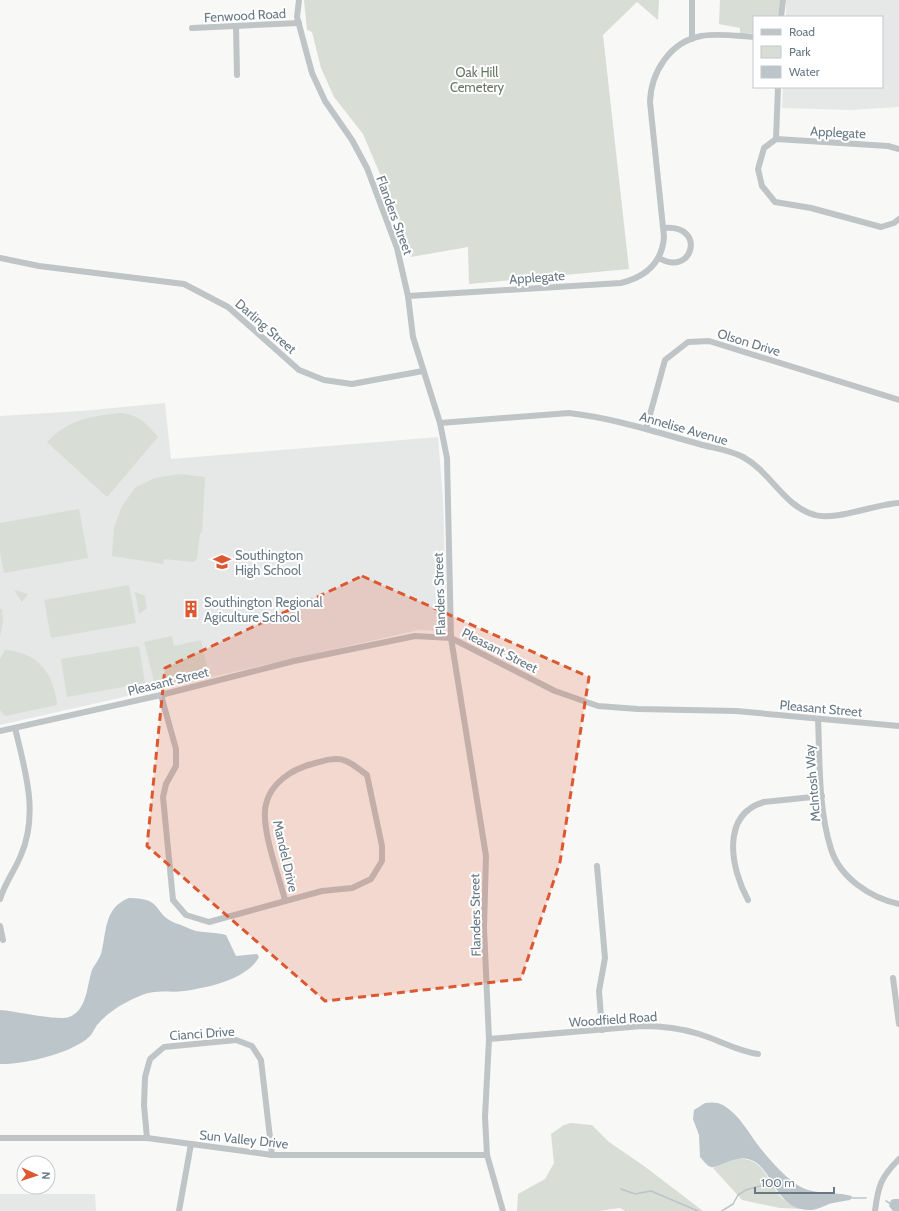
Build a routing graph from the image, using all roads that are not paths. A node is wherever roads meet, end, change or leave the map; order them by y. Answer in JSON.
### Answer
{"nodes":[{"id":1,"x":299,"y":0,"type":"edge"},
{"id":2,"x":692,"y":0,"type":"edge"},
{"id":3,"x":783,"y":0,"type":"edge"},
{"id":4,"x":781,"y":16,"type":"edge"},
{"id":5,"x":299,"y":23,"type":"junction"},
{"id":6,"x":236,"y":26,"type":"junction"},
{"id":7,"x":192,"y":28,"type":"dead end"},
{"id":8,"x":753,"y":37,"type":"edge"},
{"id":9,"x":692,"y":38,"type":"junction"},
{"id":10,"x":237,"y":75,"type":"dead end"},
{"id":11,"x":778,"y":88,"type":"edge"},
{"id":12,"x":776,"y":140,"type":"junction"},
{"id":13,"x":899,"y":149,"type":"edge"},
{"id":14,"x":899,"y":219,"type":"edge"},
{"id":15,"x":664,"y":228,"type":"junction"},
{"id":16,"x":0,"y":258,"type":"edge"},
{"id":17,"x":659,"y":258,"type":"junction"},
{"id":18,"x":408,"y":296,"type":"junction"},
{"id":19,"x":423,"y":371,"type":"junction"},
{"id":20,"x":899,"y":400,"type":"edge"},
{"id":21,"x":440,"y":423,"type":"junction"},
{"id":22,"x":646,"y":429,"type":"junction"},
{"id":23,"x":899,"y":503,"type":"edge"},
{"id":24,"x":451,"y":638,"type":"junction"},
{"id":25,"x":160,"y":694,"type":"junction"},
{"id":26,"x":818,"y":719,"type":"junction"},
{"id":27,"x":899,"y":726,"type":"edge"},
{"id":28,"x":15,"y":728,"type":"junction"},
{"id":29,"x":0,"y":731,"type":"edge"},
{"id":30,"x":822,"y":796,"type":"junction"},
{"id":31,"x":597,"y":866,"type":"dead end"},
{"id":32,"x":0,"y":899,"type":"edge"},
{"id":33,"x":285,"y":900,"type":"junction"},
{"id":34,"x":748,"y":900,"type":"dead end"},
{"id":35,"x":899,"y":904,"type":"edge"},
{"id":36,"x":0,"y":926,"type":"edge"},
{"id":37,"x":3,"y":940,"type":"dead end"},
{"id":38,"x":893,"y":978,"type":"dead end"},
{"id":39,"x":899,"y":1019,"type":"edge"},
{"id":40,"x":602,"y":1030,"type":"junction"},
{"id":41,"x":489,"y":1039,"type":"junction"},
{"id":42,"x":758,"y":1054,"type":"dead end"},
{"id":43,"x":0,"y":1138,"type":"edge"},
{"id":44,"x":147,"y":1138,"type":"junction"},
{"id":45,"x":191,"y":1144,"type":"junction"},
{"id":46,"x":272,"y":1155,"type":"junction"},
{"id":47,"x":487,"y":1156,"type":"junction"},
{"id":48,"x":899,"y":1159,"type":"edge"},
{"id":49,"x":179,"y":1211,"type":"edge"},
{"id":50,"x":503,"y":1211,"type":"edge"},
{"id":51,"x":875,"y":1211,"type":"edge"}],
"edges":[{"from":1,"to":5,"type":"street","name":"Flanders Street"},
{"from":2,"to":9,"type":"street"},
{"from":3,"to":4,"type":"street"},
{"from":5,"to":6,"type":"street","name":"Fenwood Road"},
{"from":5,"to":18,"type":"street","name":"Flanders Street"},
{"from":6,"to":7,"type":"street","name":"Fenwood Road"},
{"from":6,"to":10,"type":"street"},
{"from":8,"to":9,"type":"street","name":"Applegate"},
{"from":9,"to":15,"type":"street","name":"Applegate"},
{"from":11,"to":12,"type":"street"},
{"from":12,"to":13,"type":"street","name":"Applegate"},
{"from":12,"to":14,"type":"street"},
{"from":15,"to":17,"type":"street","name":"Applegate"},
{"from":15,"to":17,"type":"street"},
{"from":16,"to":19,"type":"street","name":"Darling Street"},
{"from":17,"to":18,"type":"street","name":"Applegate"},
{"from":18,"to":19,"type":"street","name":"Flanders Street"},
{"from":19,"to":21,"type":"street","name":"Flanders Street"},
{"from":20,"to":22,"type":"street","name":"Olson Drive"},
{"from":21,"to":22,"type":"street","name":"Annelise Avenue"},
{"from":21,"to":24,"type":"street","name":"Flanders Street"},
{"from":22,"to":23,"type":"street","name":"Annelise Avenue"},
{"from":24,"to":25,"type":"street","name":"Pleasant Street"},
{"from":24,"to":26,"type":"street","name":"Pleasant Street"},
{"from":24,"to":41,"type":"street","name":"Flanders Street"},
{"from":25,"to":28,"type":"street","name":"Pleasant Street"},
{"from":25,"to":33,"type":"street","name":"Mandel Drive"},
{"from":26,"to":27,"type":"street","name":"Pleasant Street"},
{"from":26,"to":30,"type":"street","name":"McIntosh Way"},
{"from":28,"to":29,"type":"street","name":"Pleasant Street"},
{"from":28,"to":32,"type":"street"},
{"from":30,"to":34,"type":"street"},
{"from":30,"to":35,"type":"street","name":"McIntosh Way"},
{"from":31,"to":40,"type":"street"},
{"from":33,"to":33,"type":"street","name":"Mandel Drive"},
{"from":36,"to":37,"type":"street"},
{"from":38,"to":39,"type":"street"},
{"from":40,"to":41,"type":"street","name":"Woodfield Road"},
{"from":40,"to":42,"type":"street","name":"Woodfield Road"},
{"from":41,"to":47,"type":"street","name":"Flanders Street"},
{"from":43,"to":44,"type":"street","name":"Sun Valley Drive"},
{"from":44,"to":45,"type":"street","name":"Sun Valley Drive"},
{"from":44,"to":46,"type":"street","name":"Cianci Drive"},
{"from":45,"to":46,"type":"street","name":"Sun Valley Drive"},
{"from":45,"to":49,"type":"street"},
{"from":46,"to":47,"type":"street","name":"Sun Valley Drive"},
{"from":47,"to":50,"type":"street","name":"Flanders Street"},
{"from":48,"to":51,"type":"street"}]}
